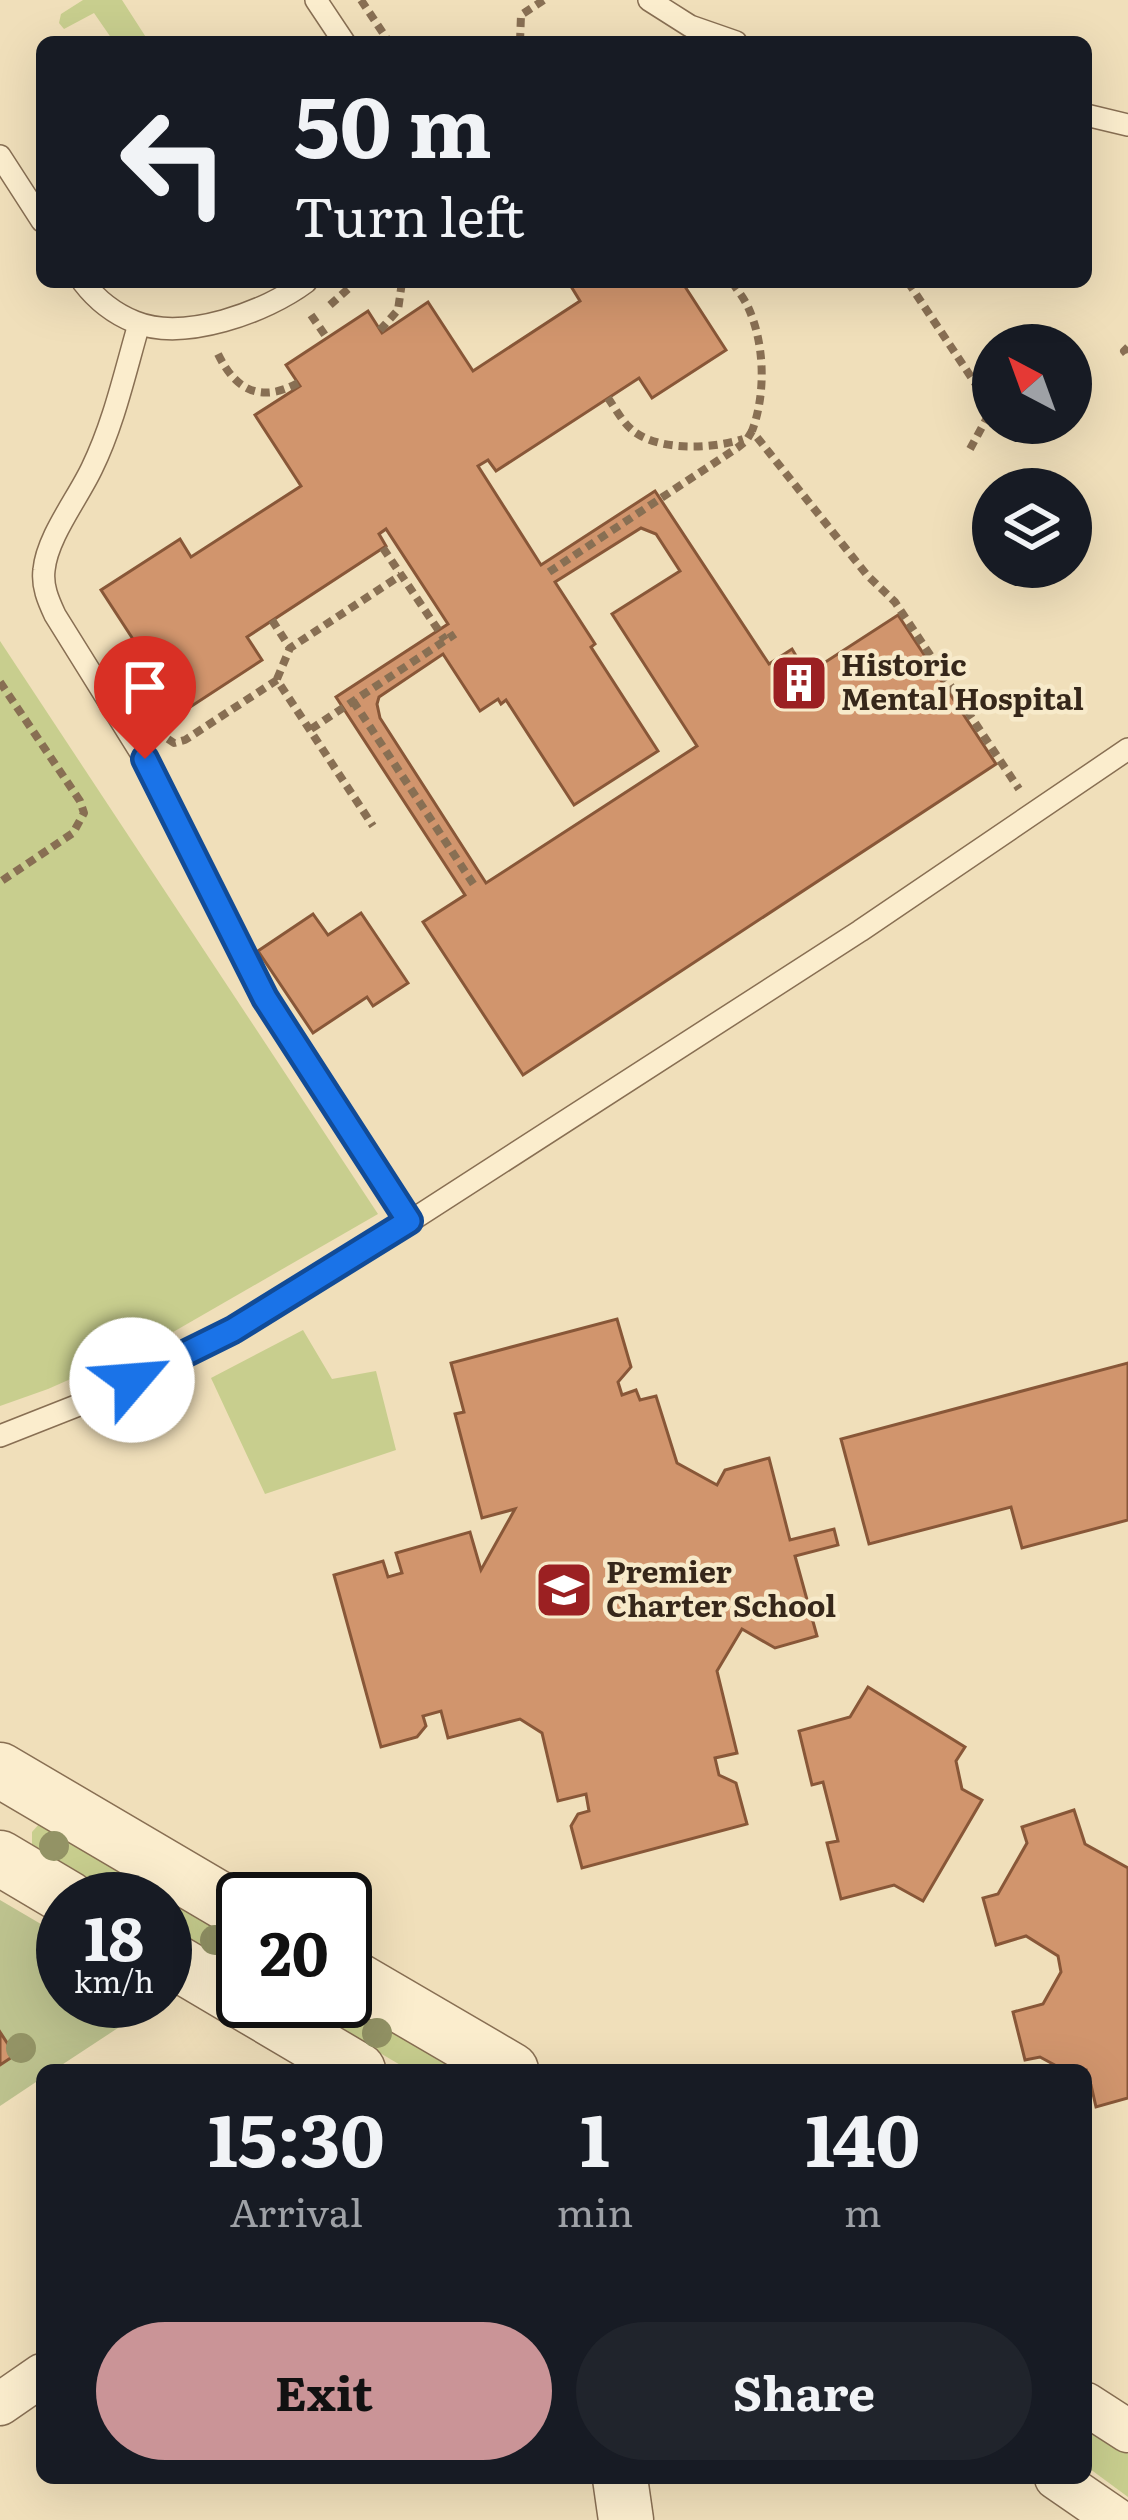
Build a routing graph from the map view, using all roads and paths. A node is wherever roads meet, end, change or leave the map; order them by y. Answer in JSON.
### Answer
{"nodes":[{"id":1,"x":316,"y":0,"type":"edge"},
{"id":2,"x":362,"y":0,"type":"edge"},
{"id":3,"x":544,"y":0,"type":"edge"},
{"id":4,"x":649,"y":0,"type":"edge"},
{"id":5,"x":340,"y":36,"type":"edge"},
{"id":6,"x":385,"y":36,"type":"edge"},
{"id":7,"x":520,"y":36,"type":"edge"},
{"id":8,"x":719,"y":36,"type":"edge"},
{"id":9,"x":1092,"y":116,"type":"edge"},
{"id":10,"x":1128,"y":124,"type":"edge"},
{"id":11,"x":0,"y":156,"type":"edge"},
{"id":12,"x":36,"y":212,"type":"edge"},
{"id":13,"x":88,"y":288,"type":"edge"},
{"id":14,"x":296,"y":288,"type":"edge"},
{"id":15,"x":349,"y":288,"type":"edge"},
{"id":16,"x":401,"y":288,"type":"edge"},
{"id":17,"x":736,"y":288,"type":"edge"},
{"id":18,"x":912,"y":288,"type":"edge"},
{"id":19,"x":304,"y":323,"type":"dead end"},
{"id":20,"x":139,"y":324,"type":"junction"},
{"id":21,"x":380,"y":330,"type":"dead end"},
{"id":22,"x":235,"y":352,"type":"dead end"},
{"id":23,"x":972,"y":378,"type":"edge"},
{"id":24,"x":298,"y":382,"type":"dead end"},
{"id":25,"x":608,"y":398,"type":"dead end"},
{"id":26,"x":750,"y":434,"type":"junction"},
{"id":27,"x":973,"y":444,"type":"edge"},
{"id":28,"x":970,"y":449,"type":"dead end"},
{"id":29,"x":383,"y":548,"type":"dead end"},
{"id":30,"x":548,"y":572,"type":"dead end"},
{"id":31,"x":401,"y":575,"type":"junction"},
{"id":32,"x":272,"y":620,"type":"dead end"},
{"id":33,"x":455,"y":634,"type":"dead end"},
{"id":34,"x":445,"y":640,"type":"junction"},
{"id":35,"x":290,"y":648,"type":"junction"},
{"id":36,"x":277,"y":680,"type":"junction"},
{"id":37,"x":0,"y":682,"type":"edge"},
{"id":38,"x":353,"y":701,"type":"junction"},
{"id":39,"x":310,"y":730,"type":"junction"},
{"id":40,"x":166,"y":738,"type":"dead end"},
{"id":41,"x":1128,"y":749,"type":"edge"},
{"id":42,"x":1035,"y":814,"type":"junction"},
{"id":43,"x":374,"y":826,"type":"dead end"},
{"id":44,"x":0,"y":882,"type":"edge"},
{"id":45,"x":476,"y":889,"type":"dead end"},
{"id":46,"x":409,"y":1221,"type":"junction"},
{"id":47,"x":0,"y":1436,"type":"edge"},
{"id":48,"x":0,"y":1770,"type":"edge"},
{"id":49,"x":0,"y":1858,"type":"edge"},
{"id":50,"x":36,"y":1879,"type":"edge"},
{"id":51,"x":216,"y":1897,"type":"edge"},
{"id":52,"x":192,"y":1972,"type":"edge"},
{"id":53,"x":372,"y":1988,"type":"edge"},
{"id":54,"x":345,"y":2064,"type":"edge"},
{"id":55,"x":502,"y":2064,"type":"edge"},
{"id":56,"x":36,"y":2379,"type":"edge"},
{"id":57,"x":0,"y":2404,"type":"edge"},
{"id":58,"x":1092,"y":2408,"type":"edge"},
{"id":59,"x":1128,"y":2432,"type":"edge"},
{"id":60,"x":621,"y":2484,"type":"edge"},
{"id":61,"x":1065,"y":2484,"type":"edge"},
{"id":62,"x":626,"y":2520,"type":"edge"},
{"id":63,"x":1117,"y":2520,"type":"edge"}],
"edges":[{"from":1,"to":5,"type":"lane"},
{"from":2,"to":6,"type":"path"},
{"from":3,"to":7,"type":"path"},
{"from":4,"to":8,"type":"lane"},
{"from":9,"to":10,"type":"lane"},
{"from":11,"to":12,"type":"lane"},
{"from":13,"to":20,"type":"lane"},
{"from":14,"to":20,"type":"lane"},
{"from":15,"to":19,"type":"path"},
{"from":16,"to":21,"type":"path"},
{"from":17,"to":26,"type":"path"},
{"from":18,"to":23,"type":"path"},
{"from":20,"to":46,"type":"lane"},
{"from":22,"to":24,"type":"path"},
{"from":25,"to":26,"type":"path"},
{"from":26,"to":30,"type":"path"},
{"from":26,"to":42,"type":"path"},
{"from":27,"to":28,"type":"path"},
{"from":29,"to":31,"type":"path"},
{"from":31,"to":34,"type":"path"},
{"from":31,"to":35,"type":"path"},
{"from":32,"to":35,"type":"path"},
{"from":33,"to":34,"type":"path"},
{"from":34,"to":38,"type":"path"},
{"from":35,"to":36,"type":"path"},
{"from":36,"to":39,"type":"path"},
{"from":36,"to":40,"type":"path"},
{"from":37,"to":44,"type":"path"},
{"from":38,"to":39,"type":"path"},
{"from":38,"to":45,"type":"path"},
{"from":39,"to":43,"type":"path"},
{"from":41,"to":42,"type":"lane"},
{"from":42,"to":46,"type":"lane"},
{"from":46,"to":47,"type":"lane"},
{"from":48,"to":51,"type":"street"},
{"from":49,"to":50,"type":"street"},
{"from":52,"to":54,"type":"street"},
{"from":53,"to":55,"type":"street"},
{"from":56,"to":57,"type":"street"},
{"from":58,"to":59,"type":"street"},
{"from":60,"to":62,"type":"street"},
{"from":61,"to":63,"type":"street"}]}
